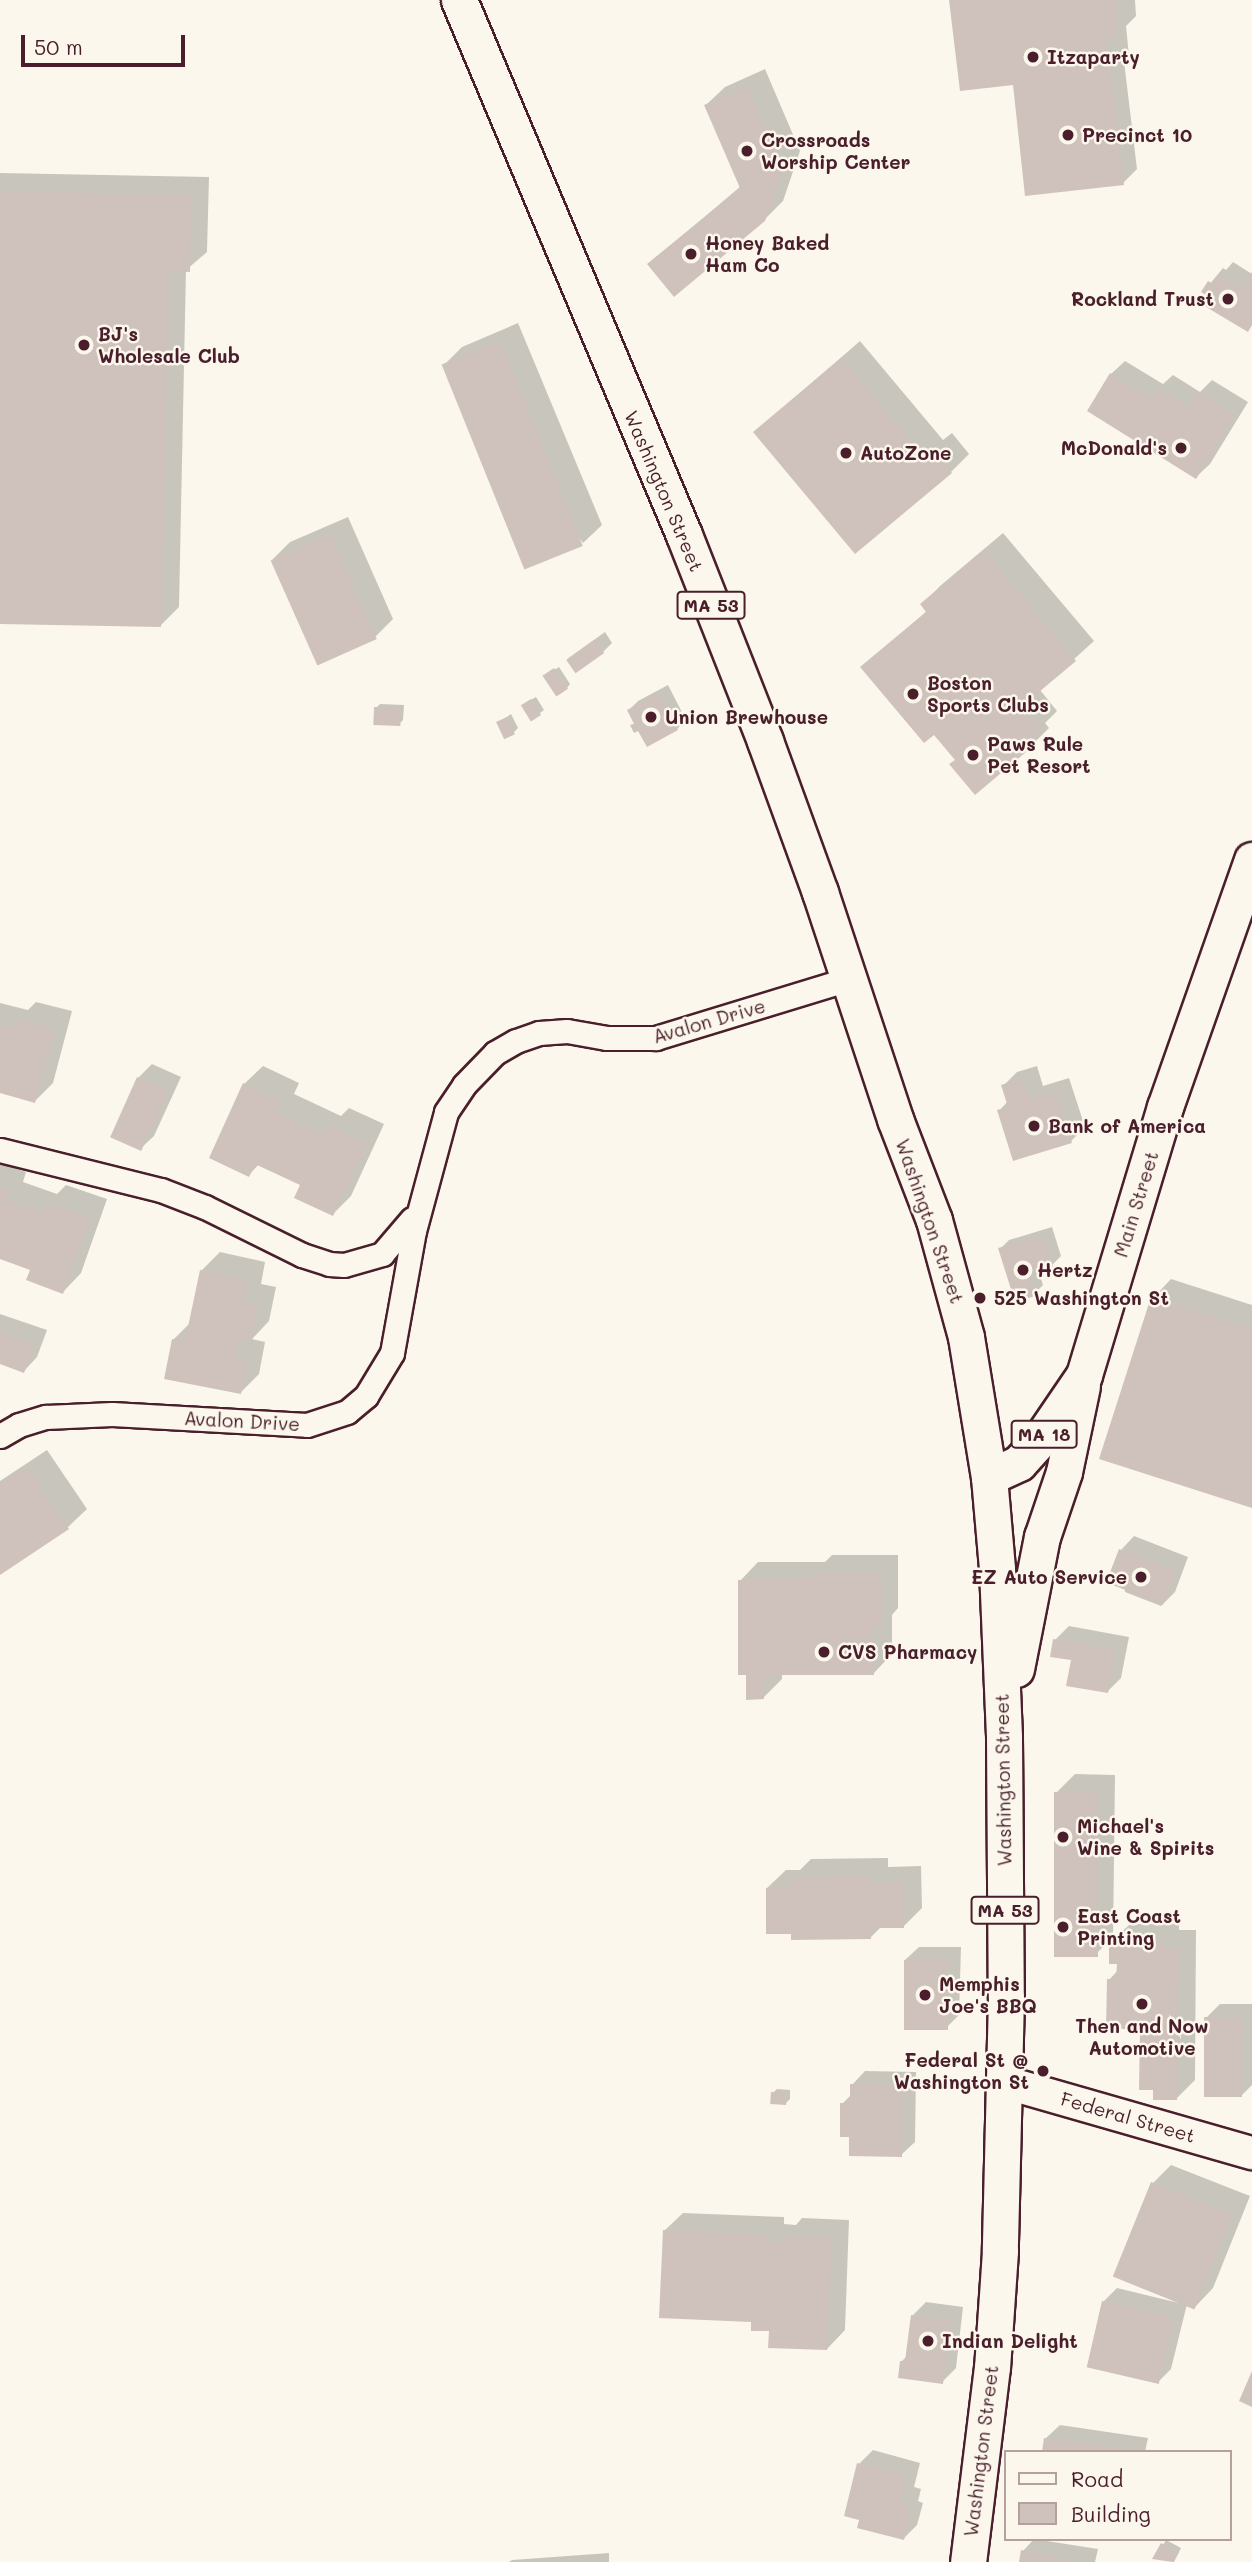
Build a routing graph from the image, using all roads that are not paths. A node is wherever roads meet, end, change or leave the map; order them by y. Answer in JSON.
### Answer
{"nodes":[{"id":1,"x":459,"y":0,"type":"edge"},
{"id":2,"x":1252,"y":860,"type":"edge"},
{"id":3,"x":849,"y":979,"type":"junction"},
{"id":4,"x":0,"y":1150,"type":"edge"},
{"id":5,"x":419,"y":1208,"type":"junction"},
{"id":6,"x":1084,"y":1375,"type":"junction"},
{"id":7,"x":0,"y":1436,"type":"edge"},
{"id":8,"x":1070,"y":1448,"type":"junction"},
{"id":9,"x":990,"y":1488,"type":"junction"},
{"id":10,"x":1004,"y":1738,"type":"junction"},
{"id":11,"x":1004,"y":2082,"type":"junction"},
{"id":12,"x":1252,"y":2153,"type":"edge"},
{"id":13,"x":968,"y":2562,"type":"edge"}],
"edges":[{"from":1,"to":3,"type":"main road","name":"Washington Street","number":"MA 53"},
{"from":2,"to":6,"type":"main road","name":"Main Street","number":"MA 18"},
{"from":3,"to":5,"type":"street","name":"Avalon Drive"},
{"from":3,"to":9,"type":"main road","name":"Washington Street","number":"MA 53"},
{"from":4,"to":5,"type":"street","name":"Avalon Drive"},
{"from":5,"to":7,"type":"street","name":"Avalon Drive"},
{"from":6,"to":8,"type":"main road","number":"MA 18"},
{"from":6,"to":9,"type":"main road","name":"Main Street","number":"MA 18"},
{"from":8,"to":9,"type":"main road","number":"MA 18"},
{"from":8,"to":10,"type":"main road"},
{"from":9,"to":10,"type":"main road","name":"Washington Street","number":"MA 53"},
{"from":10,"to":11,"type":"main road","name":"Washington Street","number":"MA 53"},
{"from":11,"to":12,"type":"street","name":"Federal Street"},
{"from":11,"to":13,"type":"main road","name":"Washington Street","number":"MA 53"}]}
